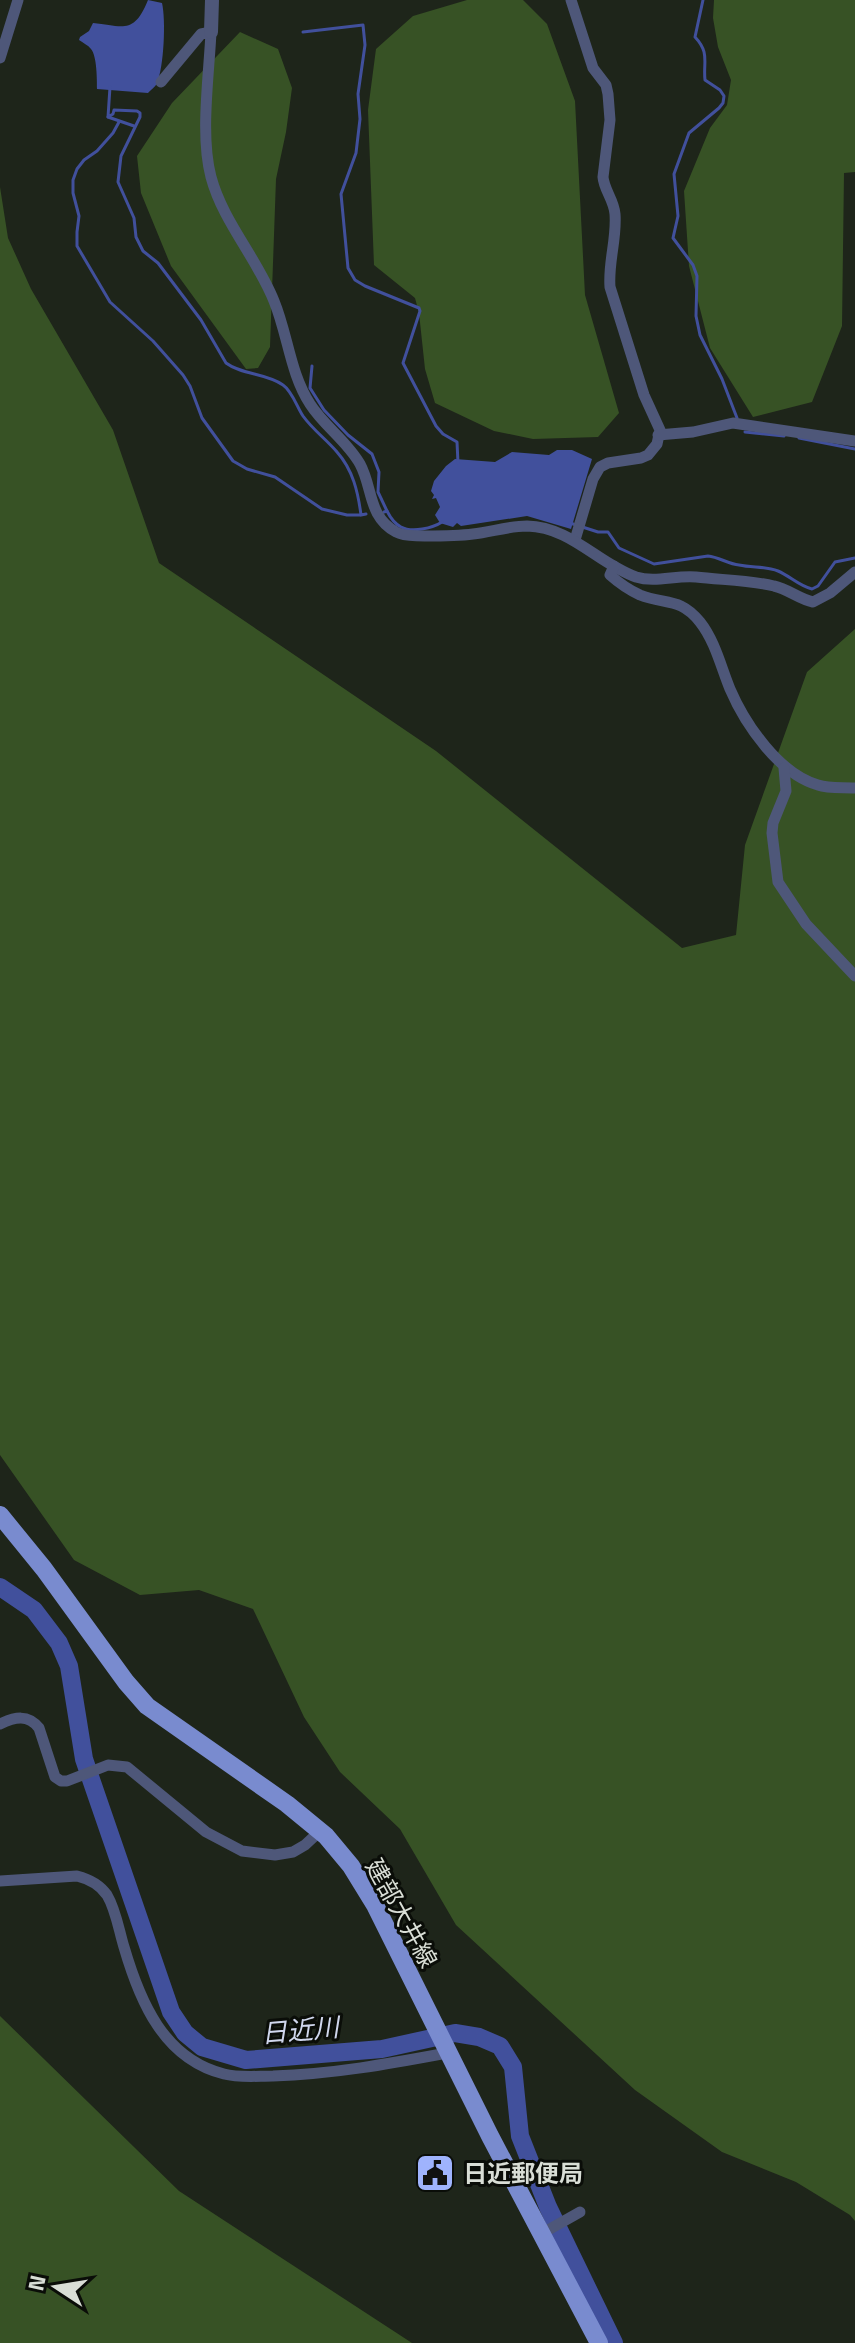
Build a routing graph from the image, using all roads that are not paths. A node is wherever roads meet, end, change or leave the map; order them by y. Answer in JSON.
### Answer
{"nodes":[{"id":1,"x":18,"y":0,"type":"edge"},
{"id":2,"x":212,"y":0,"type":"edge"},
{"id":3,"x":571,"y":0,"type":"edge"},
{"id":4,"x":211,"y":32,"type":"junction"},
{"id":5,"x":0,"y":58,"type":"edge"},
{"id":6,"x":161,"y":82,"type":"dead end"},
{"id":7,"x":658,"y":435,"type":"junction"},
{"id":8,"x":855,"y":441,"type":"edge"},
{"id":9,"x":578,"y":531,"type":"junction"},
{"id":10,"x":614,"y":566,"type":"junction"},
{"id":11,"x":855,"y":572,"type":"edge"},
{"id":12,"x":784,"y":768,"type":"junction"},
{"id":13,"x":855,"y":788,"type":"edge"},
{"id":14,"x":855,"y":976,"type":"edge"},
{"id":15,"x":0,"y":1515,"type":"edge"},
{"id":16,"x":0,"y":1724,"type":"edge"},
{"id":17,"x":320,"y":1831,"type":"junction"},
{"id":18,"x":0,"y":1881,"type":"edge"},
{"id":19,"x":446,"y":2049,"type":"junction"},
{"id":20,"x":580,"y":2212,"type":"dead end"},
{"id":21,"x":542,"y":2232,"type":"junction"},
{"id":22,"x":599,"y":2343,"type":"edge"}],
"edges":[{"from":1,"to":5,"type":"street"},
{"from":2,"to":4,"type":"street"},
{"from":3,"to":7,"type":"street"},
{"from":4,"to":6,"type":"street"},
{"from":4,"to":9,"type":"street"},
{"from":7,"to":8,"type":"street"},
{"from":7,"to":9,"type":"street"},
{"from":9,"to":10,"type":"street"},
{"from":10,"to":11,"type":"street"},
{"from":10,"to":12,"type":"street"},
{"from":12,"to":13,"type":"street"},
{"from":12,"to":14,"type":"street"},
{"from":15,"to":17,"type":"main road","name":"建部大井線"},
{"from":16,"to":17,"type":"street"},
{"from":17,"to":19,"type":"main road","name":"建部大井線"},
{"from":18,"to":19,"type":"street"},
{"from":19,"to":21,"type":"main road","name":"建部大井線"},
{"from":20,"to":21,"type":"street"},
{"from":21,"to":22,"type":"main road","name":"建部大井線"}]}
